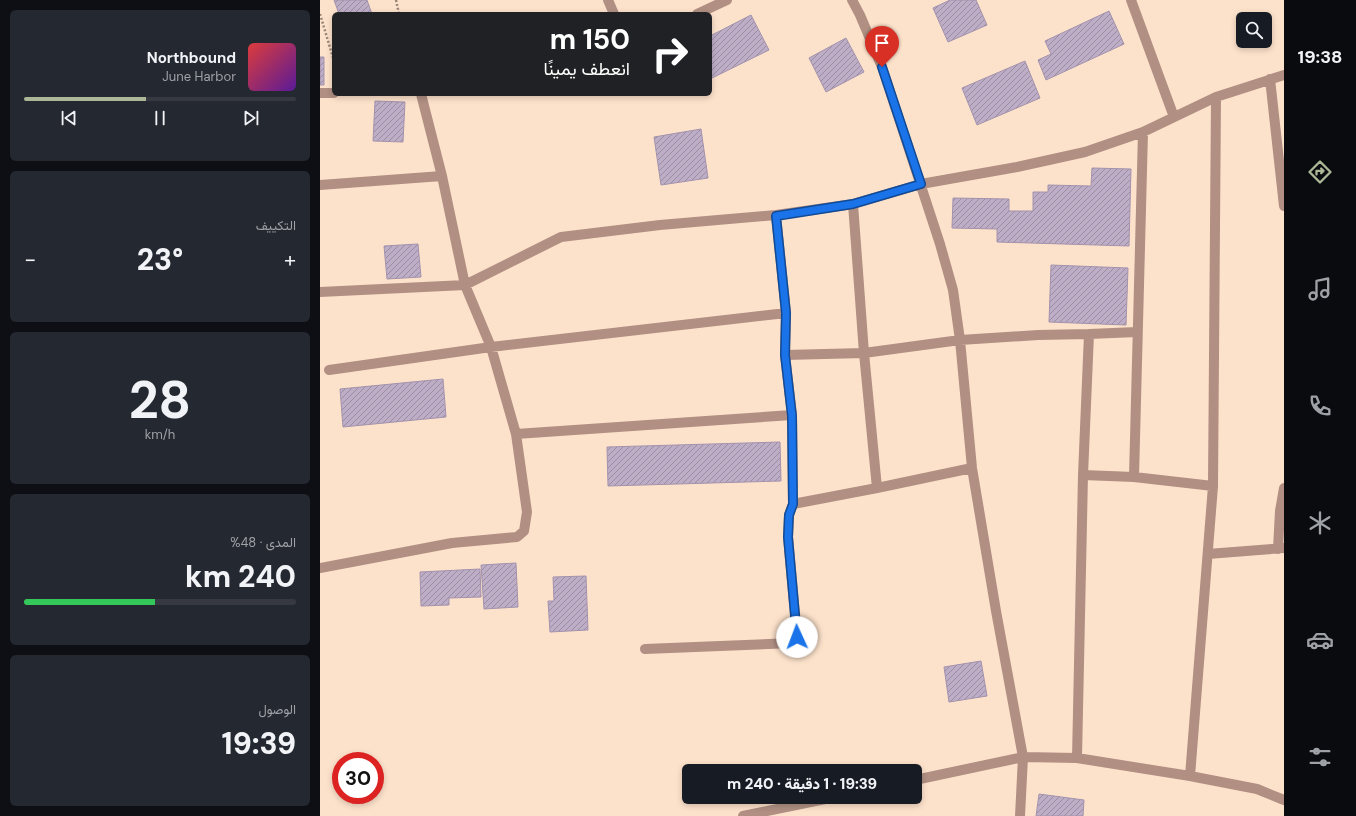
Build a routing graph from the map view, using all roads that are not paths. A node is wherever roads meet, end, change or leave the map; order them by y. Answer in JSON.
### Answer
{"nodes":[{"id":1,"x":608,"y":0,"type":"edge"},
{"id":2,"x":727,"y":0,"type":"edge"},
{"id":3,"x":852,"y":0,"type":"edge"},
{"id":4,"x":1131,"y":0,"type":"edge"},
{"id":5,"x":613,"y":12,"type":"edge"},
{"id":6,"x":701,"y":12,"type":"edge"},
{"id":7,"x":1284,"y":75,"type":"edge"},
{"id":8,"x":1270,"y":79,"type":"junction"},
{"id":9,"x":320,"y":93,"type":"edge"},
{"id":10,"x":332,"y":93,"type":"edge"},
{"id":11,"x":422,"y":96,"type":"edge"},
{"id":12,"x":1216,"y":97,"type":"junction"},
{"id":13,"x":1174,"y":117,"type":"junction"},
{"id":14,"x":1143,"y":132,"type":"junction"},
{"id":15,"x":442,"y":176,"type":"junction"},
{"id":16,"x":921,"y":184,"type":"junction"},
{"id":17,"x":320,"y":185,"type":"edge"},
{"id":18,"x":1283,"y":185,"type":"edge"},
{"id":19,"x":853,"y":204,"type":"junction"},
{"id":20,"x":1284,"y":206,"type":"edge"},
{"id":21,"x":776,"y":216,"type":"junction"},
{"id":22,"x":465,"y":286,"type":"junction"},
{"id":23,"x":320,"y":292,"type":"edge"},
{"id":24,"x":786,"y":313,"type":"junction"},
{"id":25,"x":1137,"y":332,"type":"junction"},
{"id":26,"x":1089,"y":334,"type":"junction"},
{"id":27,"x":960,"y":340,"type":"junction"},
{"id":28,"x":492,"y":347,"type":"junction"},
{"id":29,"x":864,"y":354,"type":"junction"},
{"id":30,"x":785,"y":355,"type":"junction"},
{"id":31,"x":329,"y":370,"type":"dead end"},
{"id":32,"x":792,"y":416,"type":"junction"},
{"id":33,"x":516,"y":434,"type":"junction"},
{"id":34,"x":972,"y":468,"type":"junction"},
{"id":35,"x":1083,"y":475,"type":"junction"},
{"id":36,"x":1134,"y":477,"type":"junction"},
{"id":37,"x":1213,"y":486,"type":"junction"},
{"id":38,"x":877,"y":488,"type":"junction"},
{"id":39,"x":1284,"y":488,"type":"edge"},
{"id":40,"x":793,"y":504,"type":"junction"},
{"id":41,"x":1281,"y":548,"type":"edge"},
{"id":42,"x":1208,"y":554,"type":"junction"},
{"id":43,"x":320,"y":568,"type":"edge"},
{"id":44,"x":645,"y":650,"type":"dead end"},
{"id":45,"x":1023,"y":757,"type":"junction"},
{"id":46,"x":1077,"y":758,"type":"junction"},
{"id":47,"x":1190,"y":776,"type":"junction"},
{"id":48,"x":922,"y":779,"type":"edge"},
{"id":49,"x":1284,"y":800,"type":"edge"},
{"id":50,"x":801,"y":804,"type":"edge"},
{"id":51,"x":743,"y":816,"type":"edge"},
{"id":52,"x":1020,"y":816,"type":"edge"}],
"edges":[{"from":1,"to":5,"type":"street"},
{"from":2,"to":6,"type":"street"},
{"from":3,"to":16,"type":"street"},
{"from":4,"to":13,"type":"street"},
{"from":7,"to":8,"type":"street"},
{"from":8,"to":12,"type":"street"},
{"from":8,"to":18,"type":"street"},
{"from":9,"to":10,"type":"street"},
{"from":11,"to":15,"type":"street"},
{"from":12,"to":13,"type":"street"},
{"from":12,"to":37,"type":"street"},
{"from":13,"to":14,"type":"street"},
{"from":14,"to":16,"type":"street"},
{"from":14,"to":25,"type":"street"},
{"from":15,"to":17,"type":"street"},
{"from":15,"to":22,"type":"street"},
{"from":16,"to":19,"type":"street"},
{"from":16,"to":27,"type":"street"},
{"from":18,"to":20,"type":"street"},
{"from":19,"to":21,"type":"street"},
{"from":19,"to":29,"type":"street"},
{"from":21,"to":22,"type":"street"},
{"from":21,"to":24,"type":"street"},
{"from":22,"to":23,"type":"street"},
{"from":22,"to":28,"type":"street"},
{"from":24,"to":28,"type":"street"},
{"from":24,"to":30,"type":"street"},
{"from":25,"to":26,"type":"street"},
{"from":25,"to":36,"type":"street"},
{"from":26,"to":27,"type":"street"},
{"from":26,"to":35,"type":"street"},
{"from":27,"to":29,"type":"street"},
{"from":27,"to":34,"type":"street"},
{"from":28,"to":31,"type":"street"},
{"from":28,"to":33,"type":"street"},
{"from":29,"to":30,"type":"street"},
{"from":29,"to":38,"type":"street"},
{"from":30,"to":32,"type":"street"},
{"from":32,"to":33,"type":"street"},
{"from":32,"to":40,"type":"street"},
{"from":33,"to":43,"type":"street"},
{"from":34,"to":38,"type":"street"},
{"from":34,"to":45,"type":"street"},
{"from":35,"to":36,"type":"street"},
{"from":35,"to":46,"type":"street"},
{"from":36,"to":37,"type":"street"},
{"from":37,"to":42,"type":"street"},
{"from":38,"to":40,"type":"street"},
{"from":39,"to":41,"type":"street"},
{"from":40,"to":44,"type":"street"},
{"from":41,"to":42,"type":"street"},
{"from":42,"to":47,"type":"street"},
{"from":45,"to":46,"type":"street"},
{"from":45,"to":48,"type":"street"},
{"from":45,"to":52,"type":"street"},
{"from":46,"to":47,"type":"street"},
{"from":47,"to":49,"type":"street"},
{"from":50,"to":51,"type":"street"}]}
